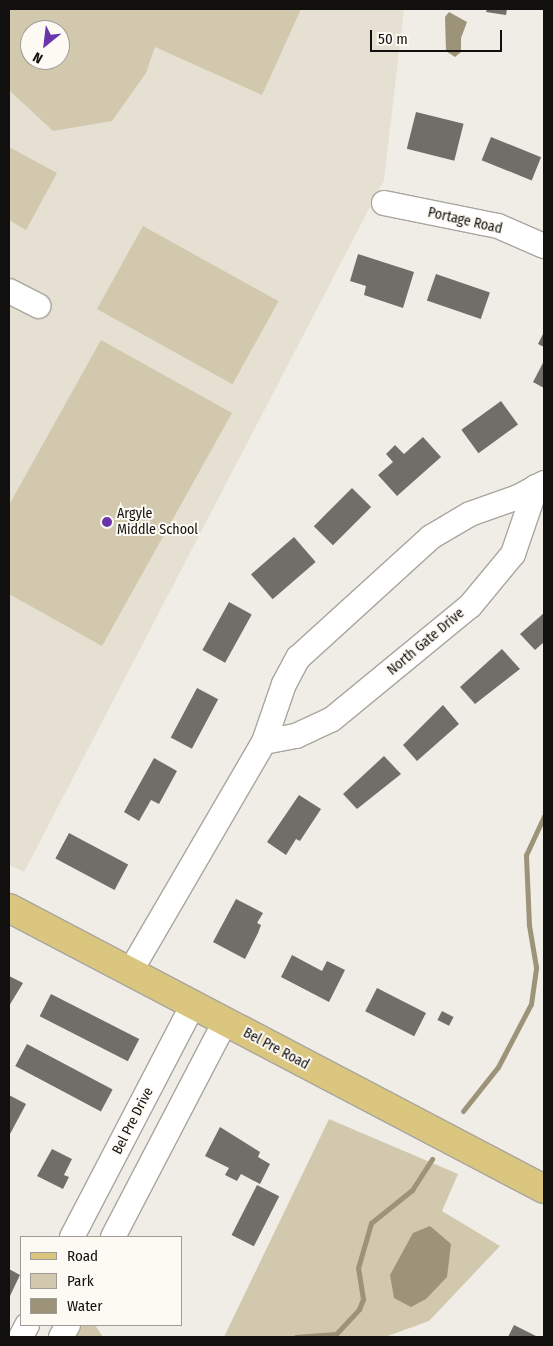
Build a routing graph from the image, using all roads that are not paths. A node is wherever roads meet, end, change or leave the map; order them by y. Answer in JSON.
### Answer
{"nodes":[{"id":1,"x":384,"y":203,"type":"dead end"},
{"id":2,"x":544,"y":246,"type":"edge"},
{"id":3,"x":9,"y":292,"type":"edge"},
{"id":4,"x":38,"y":306,"type":"dead end"},
{"id":5,"x":540,"y":485,"type":"edge"},
{"id":6,"x":264,"y":742,"type":"junction"},
{"id":7,"x":9,"y":908,"type":"edge"},
{"id":8,"x":130,"y":972,"type":"junction"},
{"id":9,"x":193,"y":1005,"type":"junction"},
{"id":10,"x":226,"y":1022,"type":"junction"},
{"id":11,"x":544,"y":1189,"type":"edge"},
{"id":12,"x":73,"y":1236,"type":"edge"},
{"id":13,"x":114,"y":1236,"type":"edge"},
{"id":14,"x":26,"y":1326,"type":"edge"},
{"id":15,"x":67,"y":1326,"type":"edge"},
{"id":16,"x":20,"y":1337,"type":"edge"},
{"id":17,"x":61,"y":1337,"type":"edge"}],
"edges":[{"from":1,"to":2,"type":"street","name":"Portage Road"},
{"from":3,"to":4,"type":"street"},
{"from":5,"to":6,"type":"street","name":"North Gate Drive"},
{"from":5,"to":6,"type":"street","name":"North Gate Drive"},
{"from":6,"to":8,"type":"street","name":"North Gate Drive"},
{"from":7,"to":8,"type":"main road","name":"Bel Pre Road"},
{"from":8,"to":9,"type":"main road","name":"Bel Pre Road"},
{"from":9,"to":10,"type":"main road","name":"Bel Pre Road"},
{"from":9,"to":12,"type":"street","name":"Bel Pre Drive"},
{"from":10,"to":11,"type":"main road","name":"Bel Pre Road"},
{"from":10,"to":13,"type":"street"},
{"from":14,"to":16,"type":"street"},
{"from":15,"to":17,"type":"street"}]}
